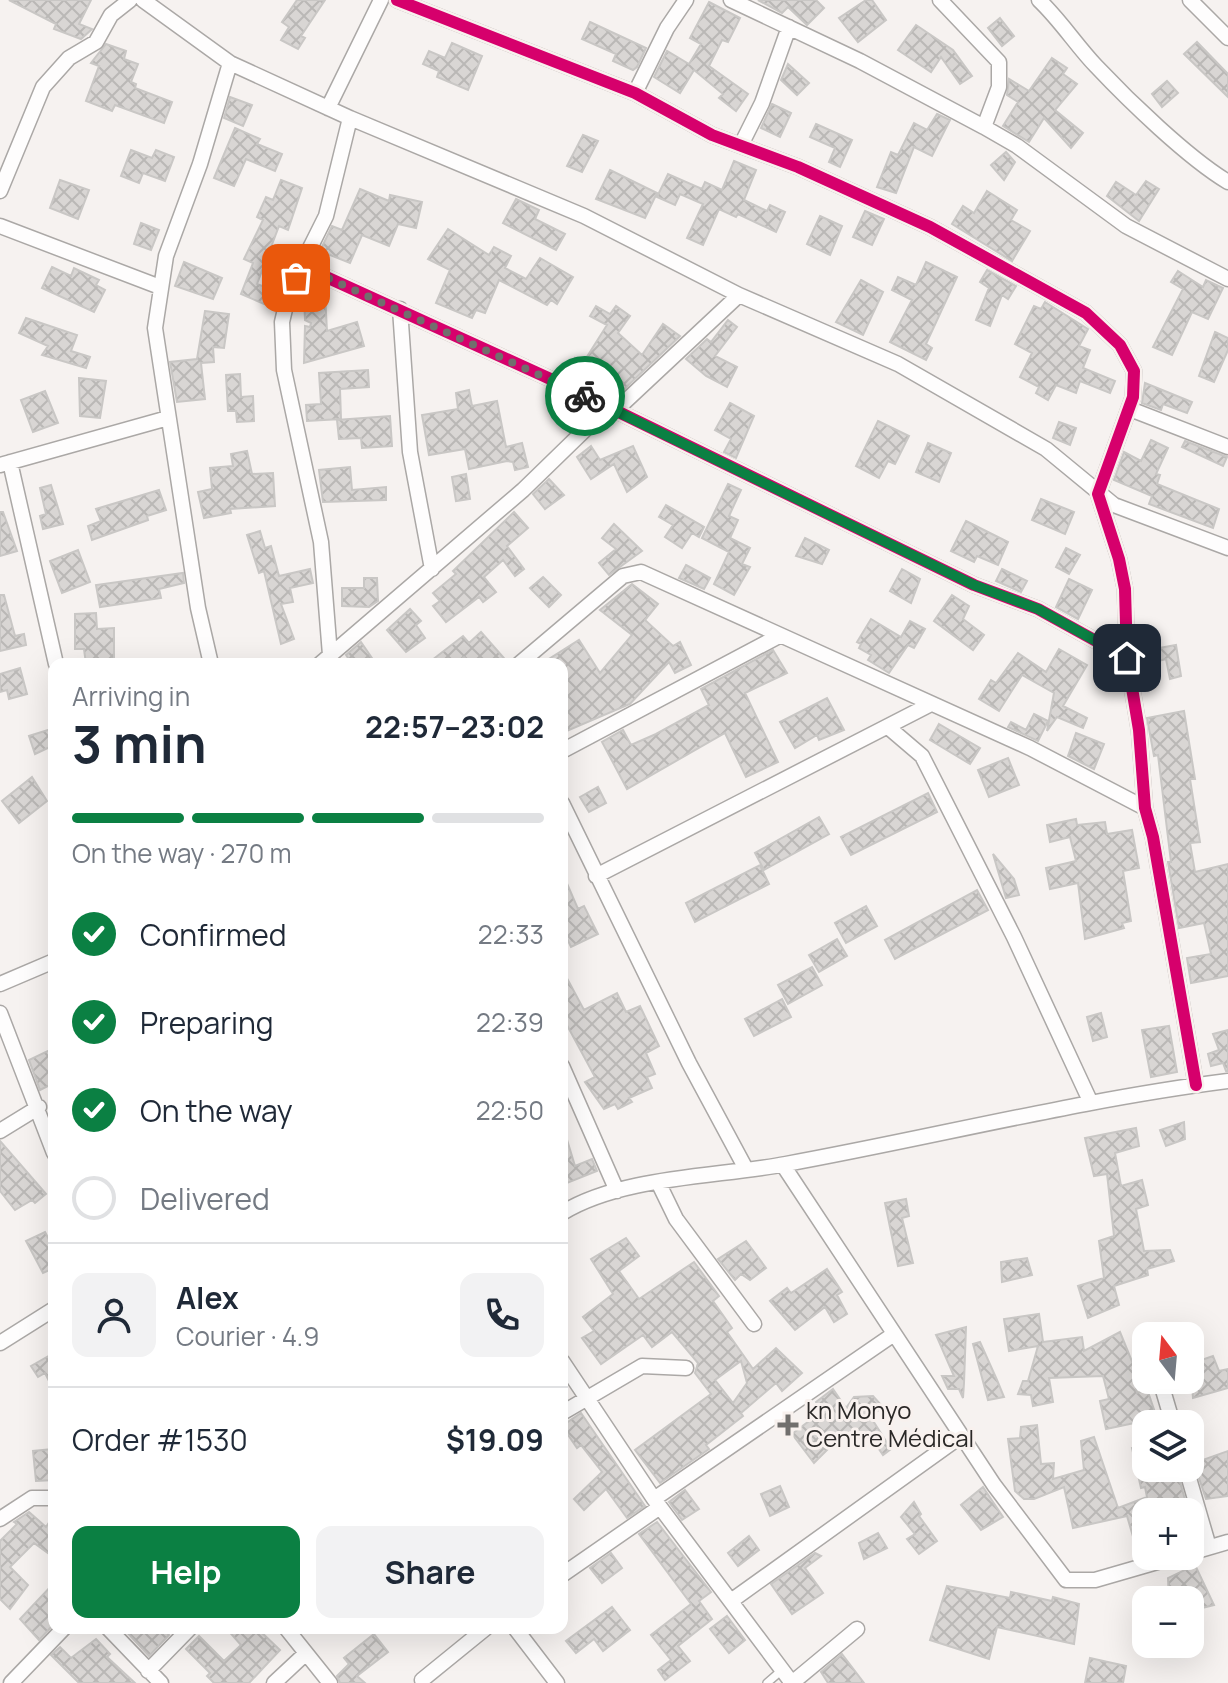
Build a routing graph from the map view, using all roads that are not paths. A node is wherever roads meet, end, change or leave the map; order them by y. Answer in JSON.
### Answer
{"nodes":[{"id":1,"x":130,"y":0,"type":"edge"},
{"id":2,"x":143,"y":0,"type":"edge"},
{"id":3,"x":172,"y":0,"type":"edge"},
{"id":4,"x":381,"y":0,"type":"edge"},
{"id":5,"x":397,"y":0,"type":"edge"},
{"id":6,"x":686,"y":0,"type":"edge"},
{"id":7,"x":731,"y":0,"type":"edge"},
{"id":8,"x":940,"y":0,"type":"edge"},
{"id":9,"x":1039,"y":0,"type":"edge"},
{"id":10,"x":1190,"y":0,"type":"edge"},
{"id":11,"x":165,"y":16,"type":"junction"},
{"id":12,"x":789,"y":27,"type":"junction"},
{"id":13,"x":1228,"y":38,"type":"edge"},
{"id":14,"x":230,"y":63,"type":"junction"},
{"id":15,"x":635,"y":93,"type":"junction"},
{"id":16,"x":328,"y":108,"type":"junction"},
{"id":17,"x":350,"y":118,"type":"junction"},
{"id":18,"x":984,"y":127,"type":"junction"},
{"id":19,"x":741,"y":145,"type":"junction"},
{"id":20,"x":1228,"y":182,"type":"edge"},
{"id":21,"x":0,"y":191,"type":"edge"},
{"id":22,"x":0,"y":226,"type":"edge"},
{"id":23,"x":302,"y":266,"type":"junction"},
{"id":24,"x":1228,"y":279,"type":"edge"},
{"id":25,"x":160,"y":287,"type":"junction"},
{"id":26,"x":739,"y":295,"type":"junction"},
{"id":27,"x":400,"y":309,"type":"junction"},
{"id":28,"x":1130,"y":409,"type":"junction"},
{"id":29,"x":615,"y":411,"type":"junction"},
{"id":30,"x":168,"y":418,"type":"junction"},
{"id":31,"x":1228,"y":447,"type":"edge"},
{"id":32,"x":5,"y":463,"type":"edge"},
{"id":33,"x":1098,"y":494,"type":"junction"},
{"id":34,"x":1228,"y":548,"type":"edge"},
{"id":35,"x":432,"y":569,"type":"junction"},
{"id":36,"x":779,"y":636,"type":"junction"},
{"id":37,"x":54,"y":658,"type":"edge"},
{"id":38,"x":210,"y":658,"type":"edge"},
{"id":39,"x":325,"y":658,"type":"edge"},
{"id":40,"x":326,"y":658,"type":"edge"},
{"id":41,"x":526,"y":658,"type":"edge"},
{"id":42,"x":1127,"y":658,"type":"junction"},
{"id":43,"x":929,"y":705,"type":"junction"},
{"id":44,"x":888,"y":727,"type":"junction"},
{"id":45,"x":568,"y":748,"type":"edge"},
{"id":46,"x":1145,"y":808,"type":"junction"},
{"id":47,"x":568,"y":816,"type":"edge"},
{"id":48,"x":596,"y":876,"type":"junction"},
{"id":49,"x":48,"y":964,"type":"edge"},
{"id":50,"x":0,"y":984,"type":"edge"},
{"id":51,"x":0,"y":1013,"type":"edge"},
{"id":52,"x":568,"y":1080,"type":"edge"},
{"id":53,"x":1228,"y":1081,"type":"edge"},
{"id":54,"x":1196,"y":1085,"type":"junction"},
{"id":55,"x":1091,"y":1103,"type":"junction"},
{"id":56,"x":39,"y":1107,"type":"junction"},
{"id":57,"x":0,"y":1131,"type":"edge"},
{"id":58,"x":48,"y":1135,"type":"edge"},
{"id":59,"x":783,"y":1165,"type":"junction"},
{"id":60,"x":746,"y":1169,"type":"junction"},
{"id":61,"x":659,"y":1184,"type":"junction"},
{"id":62,"x":617,"y":1191,"type":"junction"},
{"id":63,"x":568,"y":1211,"type":"edge"},
{"id":64,"x":48,"y":1313,"type":"edge"},
{"id":65,"x":754,"y":1324,"type":"dead end"},
{"id":66,"x":894,"y":1334,"type":"junction"},
{"id":67,"x":0,"y":1343,"type":"edge"},
{"id":68,"x":686,"y":1368,"type":"dead end"},
{"id":69,"x":568,"y":1370,"type":"edge"},
{"id":70,"x":588,"y":1399,"type":"junction"},
{"id":71,"x":568,"y":1410,"type":"edge"},
{"id":72,"x":961,"y":1436,"type":"junction"},
{"id":73,"x":1190,"y":1482,"type":"edge"},
{"id":74,"x":48,"y":1498,"type":"edge"},
{"id":75,"x":657,"y":1503,"type":"junction"},
{"id":76,"x":0,"y":1519,"type":"edge"},
{"id":77,"x":1228,"y":1542,"type":"edge"},
{"id":78,"x":1209,"y":1547,"type":"junction"},
{"id":79,"x":1204,"y":1549,"type":"edge"},
{"id":80,"x":1132,"y":1569,"type":"edge"},
{"id":81,"x":568,"y":1570,"type":"edge"},
{"id":82,"x":731,"y":1601,"type":"junction"},
{"id":83,"x":857,"y":1629,"type":"dead end"},
{"id":84,"x":58,"y":1634,"type":"edge"},
{"id":85,"x":114,"y":1634,"type":"edge"},
{"id":86,"x":184,"y":1634,"type":"edge"},
{"id":87,"x":290,"y":1634,"type":"edge"},
{"id":88,"x":479,"y":1634,"type":"edge"},
{"id":89,"x":520,"y":1634,"type":"edge"},
{"id":90,"x":304,"y":1655,"type":"junction"},
{"id":91,"x":782,"y":1670,"type":"junction"},
{"id":92,"x":148,"y":1671,"type":"junction"},
{"id":93,"x":422,"y":1680,"type":"dead end"},
{"id":94,"x":11,"y":1683,"type":"edge"},
{"id":95,"x":161,"y":1683,"type":"edge"},
{"id":96,"x":274,"y":1683,"type":"edge"},
{"id":97,"x":330,"y":1683,"type":"edge"},
{"id":98,"x":557,"y":1683,"type":"edge"},
{"id":99,"x":767,"y":1683,"type":"edge"},
{"id":100,"x":792,"y":1683,"type":"edge"}],
"edges":[{"from":1,"to":21,"type":"street"},
{"from":2,"to":11,"type":"street"},
{"from":3,"to":11,"type":"street"},
{"from":4,"to":16,"type":"street"},
{"from":5,"to":15,"type":"street"},
{"from":6,"to":15,"type":"street"},
{"from":7,"to":12,"type":"street"},
{"from":8,"to":18,"type":"street"},
{"from":9,"to":20,"type":"street"},
{"from":10,"to":13,"type":"street"},
{"from":11,"to":14,"type":"street"},
{"from":12,"to":18,"type":"street"},
{"from":12,"to":19,"type":"street"},
{"from":14,"to":16,"type":"street"},
{"from":14,"to":25,"type":"street"},
{"from":15,"to":19,"type":"street"},
{"from":16,"to":17,"type":"street"},
{"from":17,"to":23,"type":"street"},
{"from":17,"to":26,"type":"street"},
{"from":18,"to":24,"type":"street"},
{"from":19,"to":28,"type":"street"},
{"from":22,"to":25,"type":"street"},
{"from":23,"to":27,"type":"street"},
{"from":23,"to":39,"type":"street"},
{"from":25,"to":30,"type":"street"},
{"from":26,"to":29,"type":"street"},
{"from":26,"to":33,"type":"street"},
{"from":27,"to":29,"type":"street"},
{"from":27,"to":35,"type":"street"},
{"from":28,"to":31,"type":"street"},
{"from":28,"to":33,"type":"street"},
{"from":29,"to":35,"type":"street"},
{"from":29,"to":42,"type":"street"},
{"from":30,"to":32,"type":"street"},
{"from":30,"to":38,"type":"street"},
{"from":32,"to":37,"type":"street"},
{"from":33,"to":34,"type":"street"},
{"from":33,"to":42,"type":"street"},
{"from":35,"to":40,"type":"street"},
{"from":36,"to":41,"type":"street"},
{"from":36,"to":43,"type":"street"},
{"from":36,"to":45,"type":"street"},
{"from":42,"to":46,"type":"street"},
{"from":43,"to":44,"type":"street"},
{"from":43,"to":46,"type":"street"},
{"from":44,"to":48,"type":"street"},
{"from":44,"to":55,"type":"street"},
{"from":46,"to":54,"type":"street"},
{"from":47,"to":48,"type":"street"},
{"from":48,"to":60,"type":"street"},
{"from":49,"to":50,"type":"street"},
{"from":51,"to":56,"type":"street"},
{"from":52,"to":62,"type":"street"},
{"from":53,"to":54,"type":"street"},
{"from":54,"to":55,"type":"street"},
{"from":55,"to":59,"type":"street"},
{"from":56,"to":57,"type":"street"},
{"from":56,"to":58,"type":"street"},
{"from":59,"to":60,"type":"street"},
{"from":59,"to":66,"type":"street"},
{"from":60,"to":61,"type":"street"},
{"from":61,"to":62,"type":"street"},
{"from":61,"to":65,"type":"street"},
{"from":62,"to":63,"type":"street"},
{"from":64,"to":67,"type":"street"},
{"from":66,"to":72,"type":"street"},
{"from":66,"to":75,"type":"street"},
{"from":68,"to":70,"type":"street"},
{"from":69,"to":70,"type":"street"},
{"from":70,"to":71,"type":"street"},
{"from":70,"to":75,"type":"street"},
{"from":72,"to":80,"type":"street"},
{"from":72,"to":82,"type":"street"},
{"from":73,"to":78,"type":"street"},
{"from":74,"to":76,"type":"street"},
{"from":75,"to":81,"type":"street"},
{"from":75,"to":82,"type":"street"},
{"from":77,"to":78,"type":"street"},
{"from":78,"to":79,"type":"street"},
{"from":82,"to":91,"type":"street"},
{"from":83,"to":100,"type":"street"},
{"from":84,"to":94,"type":"street"},
{"from":85,"to":92,"type":"street"},
{"from":86,"to":92,"type":"street"},
{"from":87,"to":90,"type":"street"},
{"from":88,"to":93,"type":"street"},
{"from":89,"to":98,"type":"street"},
{"from":90,"to":96,"type":"street"},
{"from":90,"to":97,"type":"street"},
{"from":91,"to":99,"type":"lane"},
{"from":91,"to":100,"type":"street"},
{"from":92,"to":95,"type":"street"}]}
